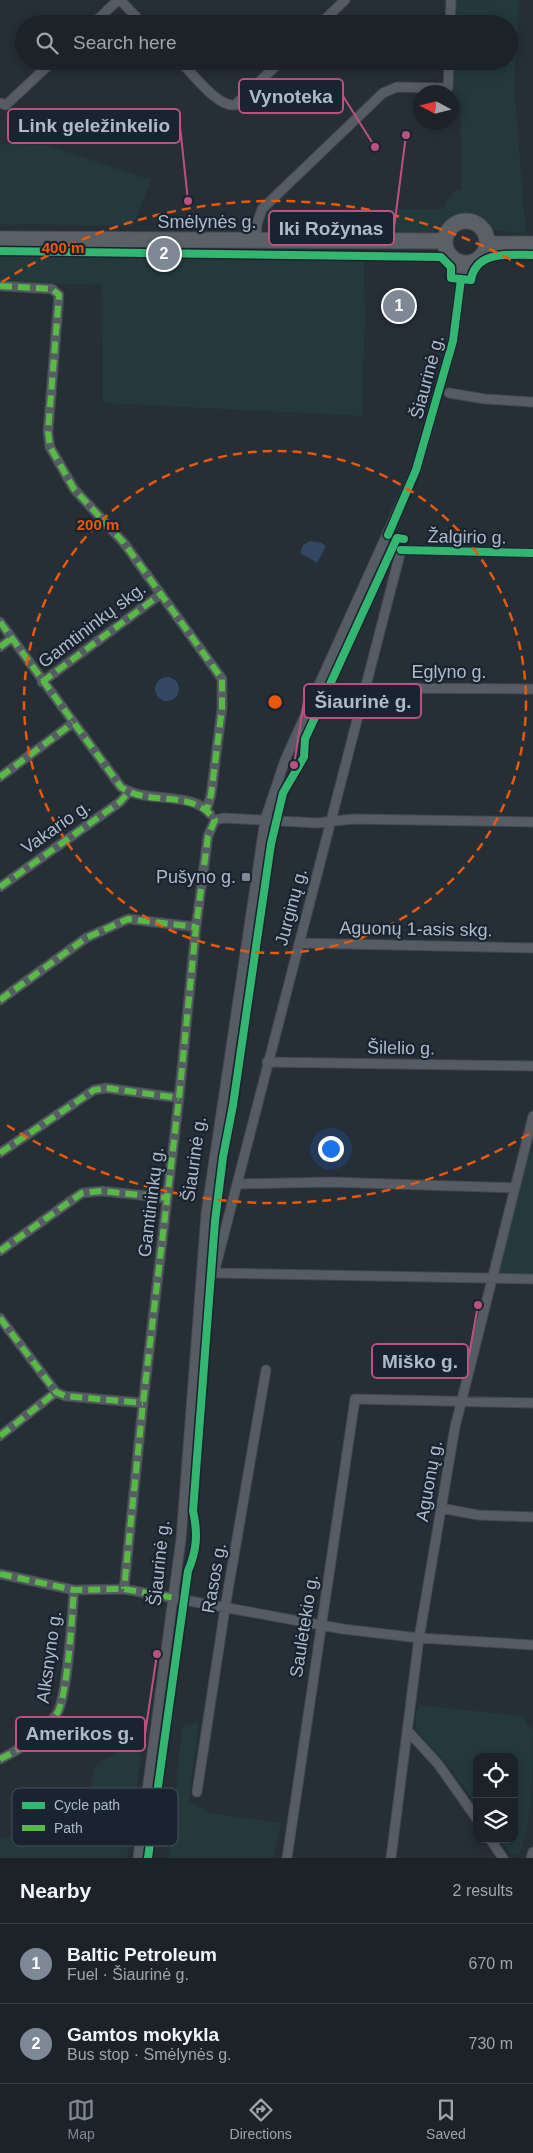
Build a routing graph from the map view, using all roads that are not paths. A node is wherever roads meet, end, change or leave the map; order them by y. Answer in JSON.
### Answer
{"nodes":[{"id":1,"x":119,"y":0,"type":"edge"},
{"id":2,"x":345,"y":0,"type":"edge"},
{"id":3,"x":451,"y":0,"type":"edge"},
{"id":4,"x":103,"y":15,"type":"edge"},
{"id":5,"x":134,"y":15,"type":"edge"},
{"id":6,"x":329,"y":15,"type":"edge"},
{"id":7,"x":450,"y":15,"type":"edge"},
{"id":8,"x":43,"y":70,"type":"edge"},
{"id":9,"x":189,"y":70,"type":"edge"},
{"id":10,"x":272,"y":70,"type":"edge"},
{"id":11,"x":449,"y":70,"type":"edge"},
{"id":12,"x":0,"y":103,"type":"edge"},
{"id":13,"x":0,"y":239,"type":"edge"},
{"id":14,"x":256,"y":241,"type":"junction"},
{"id":15,"x":445,"y":241,"type":"junction"},
{"id":16,"x":487,"y":244,"type":"junction"},
{"id":17,"x":533,"y":244,"type":"edge"},
{"id":18,"x":462,"y":263,"type":"junction"},
{"id":19,"x":461,"y":279,"type":"joint"},
{"id":20,"x":0,"y":286,"type":"edge"},
{"id":21,"x":449,"y":393,"type":"dead end"},
{"id":22,"x":533,"y":402,"type":"edge"},
{"id":23,"x":401,"y":550,"type":"joint"},
{"id":24,"x":533,"y":553,"type":"edge"},
{"id":25,"x":161,"y":594,"type":"junction"},
{"id":26,"x":1,"y":625,"type":"edge"},
{"id":27,"x":12,"y":638,"type":"junction"},
{"id":28,"x":0,"y":646,"type":"edge"},
{"id":29,"x":42,"y":682,"type":"junction"},
{"id":30,"x":364,"y":688,"type":"junction"},
{"id":31,"x":533,"y":689,"type":"edge"},
{"id":32,"x":73,"y":723,"type":"junction"},
{"id":33,"x":0,"y":776,"type":"edge"},
{"id":34,"x":129,"y":792,"type":"junction"},
{"id":35,"x":207,"y":809,"type":"junction"},
{"id":36,"x":215,"y":820,"type":"junction"},
{"id":37,"x":265,"y":820,"type":"junction"},
{"id":38,"x":331,"y":821,"type":"junction"},
{"id":39,"x":533,"y":822,"type":"edge"},
{"id":40,"x":0,"y":887,"type":"edge"},
{"id":41,"x":196,"y":927,"type":"junction"},
{"id":42,"x":299,"y":943,"type":"junction"},
{"id":43,"x":533,"y":948,"type":"edge"},
{"id":44,"x":0,"y":1000,"type":"edge"},
{"id":45,"x":268,"y":1062,"type":"junction"},
{"id":46,"x":533,"y":1066,"type":"edge"},
{"id":47,"x":179,"y":1098,"type":"junction"},
{"id":48,"x":533,"y":1116,"type":"edge"},
{"id":49,"x":0,"y":1152,"type":"edge"},
{"id":50,"x":237,"y":1184,"type":"junction"},
{"id":51,"x":515,"y":1188,"type":"junction"},
{"id":52,"x":167,"y":1198,"type":"junction"},
{"id":53,"x":0,"y":1251,"type":"edge"},
{"id":54,"x":492,"y":1278,"type":"junction"},
{"id":55,"x":533,"y":1279,"type":"edge"},
{"id":56,"x":0,"y":1318,"type":"edge"},
{"id":57,"x":266,"y":1370,"type":"dead end"},
{"id":58,"x":56,"y":1392,"type":"junction"},
{"id":59,"x":460,"y":1401,"type":"junction"},
{"id":60,"x":143,"y":1403,"type":"junction"},
{"id":61,"x":533,"y":1404,"type":"edge"},
{"id":62,"x":0,"y":1436,"type":"edge"},
{"id":63,"x":440,"y":1508,"type":"junction"},
{"id":64,"x":533,"y":1516,"type":"edge"},
{"id":65,"x":0,"y":1574,"type":"edge"},
{"id":66,"x":124,"y":1589,"type":"junction"},
{"id":67,"x":74,"y":1590,"type":"junction"},
{"id":68,"x":175,"y":1598,"type":"junction"},
{"id":69,"x":225,"y":1608,"type":"junction"},
{"id":70,"x":320,"y":1626,"type":"junction"},
{"id":71,"x":419,"y":1638,"type":"junction"},
{"id":72,"x":533,"y":1645,"type":"edge"},
{"id":73,"x":407,"y":1730,"type":"junction"},
{"id":74,"x":0,"y":1759,"type":"edge"},
{"id":75,"x":148,"y":1788,"type":"edge"},
{"id":76,"x":197,"y":1792,"type":"dead end"},
{"id":77,"x":473,"y":1813,"type":"edge"},
{"id":78,"x":493,"y":1843,"type":"edge"},
{"id":79,"x":533,"y":1852,"type":"edge"},
{"id":80,"x":287,"y":1858,"type":"edge"},
{"id":81,"x":391,"y":1858,"type":"edge"},
{"id":82,"x":503,"y":1858,"type":"edge"},
{"id":83,"x":531,"y":1858,"type":"edge"}],
"edges":[{"from":1,"to":4,"type":"street"},
{"from":1,"to":5,"type":"street"},
{"from":2,"to":6,"type":"street"},
{"from":3,"to":7,"type":"street"},
{"from":8,"to":12,"type":"street"},
{"from":9,"to":10,"type":"street"},
{"from":11,"to":14,"type":"street"},
{"from":13,"to":14,"type":"highway","name":"Smėlynės g."},
{"from":14,"to":15,"type":"highway","name":"Smėlynės g."},
{"from":15,"to":16,"type":"highway"},
{"from":15,"to":18,"type":"highway"},
{"from":16,"to":17,"type":"highway"},
{"from":16,"to":18,"type":"highway"},
{"from":18,"to":19,"type":"main road","name":"Šiaurinė g."},
{"from":19,"to":37,"type":"street","name":"Šiaurinė g."},
{"from":20,"to":25,"type":"street"},
{"from":21,"to":22,"type":"street"},
{"from":23,"to":24,"type":"street","name":"Žalgirio g."},
{"from":23,"to":30,"type":"street","name":"Jurginų g."},
{"from":25,"to":29,"type":"street","name":"Gamtininkų skg."},
{"from":25,"to":35,"type":"street"},
{"from":26,"to":27,"type":"street"},
{"from":27,"to":28,"type":"street"},
{"from":27,"to":29,"type":"street"},
{"from":29,"to":32,"type":"street"},
{"from":30,"to":31,"type":"street","name":"Eglyno g."},
{"from":30,"to":38,"type":"street","name":"Jurginų g."},
{"from":32,"to":33,"type":"street"},
{"from":32,"to":34,"type":"street"},
{"from":34,"to":35,"type":"street"},
{"from":34,"to":40,"type":"street","name":"Vakario g."},
{"from":35,"to":36,"type":"street"},
{"from":36,"to":37,"type":"street"},
{"from":36,"to":41,"type":"street","name":"Gamtininkų g."},
{"from":37,"to":38,"type":"street"},
{"from":37,"to":68,"type":"street","name":"Šiaurinė g."},
{"from":38,"to":39,"type":"street"},
{"from":38,"to":42,"type":"street","name":"Jurginų g."},
{"from":41,"to":44,"type":"street"},
{"from":41,"to":47,"type":"street","name":"Gamtininkų g."},
{"from":42,"to":43,"type":"street","name":"Aguonų 1-asis skg."},
{"from":42,"to":45,"type":"street","name":"Jurginų g."},
{"from":45,"to":46,"type":"street","name":"Šilelio g."},
{"from":45,"to":50,"type":"street","name":"Jurginų g."},
{"from":47,"to":49,"type":"street"},
{"from":47,"to":52,"type":"street","name":"Gamtininkų g."},
{"from":48,"to":51,"type":"street","name":"Aguonų g."},
{"from":50,"to":51,"type":"street"},
{"from":50,"to":54,"type":"street","name":"Jurginų g."},
{"from":51,"to":54,"type":"street","name":"Aguonų g."},
{"from":52,"to":53,"type":"street"},
{"from":52,"to":60,"type":"street","name":"Gamtininkų g."},
{"from":54,"to":55,"type":"street"},
{"from":54,"to":59,"type":"street","name":"Aguonų g."},
{"from":56,"to":58,"type":"street"},
{"from":57,"to":69,"type":"street","name":"Rasos g."},
{"from":58,"to":60,"type":"street"},
{"from":58,"to":62,"type":"street"},
{"from":59,"to":61,"type":"street"},
{"from":59,"to":63,"type":"street","name":"Aguonų g."},
{"from":59,"to":70,"type":"street","name":"Saulėtekio g."},
{"from":60,"to":66,"type":"street","name":"Gamtininkų g."},
{"from":63,"to":64,"type":"street"},
{"from":63,"to":71,"type":"street","name":"Aguonų g."},
{"from":65,"to":67,"type":"street"},
{"from":66,"to":67,"type":"street"},
{"from":66,"to":68,"type":"street"},
{"from":67,"to":74,"type":"street","name":"Alksnyno g."},
{"from":68,"to":69,"type":"street"},
{"from":68,"to":75,"type":"street","name":"Šiaurinė g."},
{"from":69,"to":70,"type":"street"},
{"from":69,"to":76,"type":"street","name":"Rasos g."},
{"from":70,"to":71,"type":"street"},
{"from":70,"to":80,"type":"street","name":"Saulėtekio g."},
{"from":71,"to":72,"type":"street"},
{"from":71,"to":73,"type":"street","name":"Aguonų g."},
{"from":73,"to":77,"type":"street"},
{"from":73,"to":81,"type":"street","name":"Aguonų g."},
{"from":78,"to":82,"type":"street"},
{"from":79,"to":83,"type":"street"}]}
